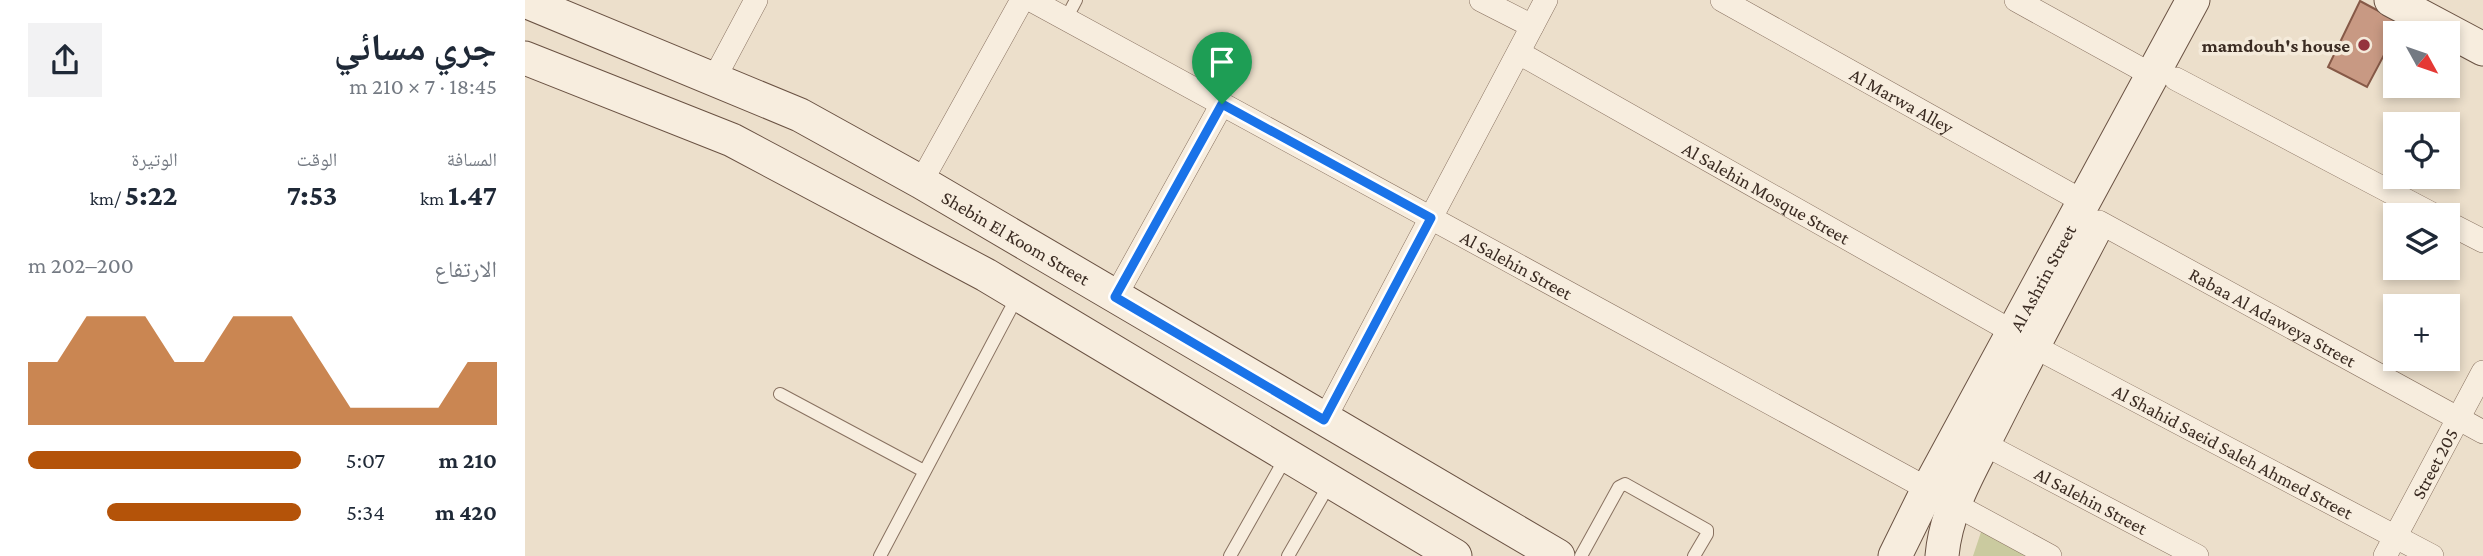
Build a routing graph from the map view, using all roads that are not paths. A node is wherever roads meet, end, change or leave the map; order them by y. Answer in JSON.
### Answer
{"nodes":[{"id":1,"x":756,"y":0,"type":"edge"},
{"id":2,"x":1022,"y":0,"type":"edge"},
{"id":3,"x":1031,"y":0,"type":"edge"},
{"id":4,"x":1481,"y":0,"type":"edge"},
{"id":5,"x":1546,"y":0,"type":"edge"},
{"id":6,"x":1721,"y":0,"type":"edge"},
{"id":7,"x":2016,"y":0,"type":"edge"},
{"id":8,"x":2193,"y":0,"type":"edge"},
{"id":9,"x":2218,"y":0,"type":"edge"},
{"id":10,"x":2391,"y":0,"type":"edge"},
{"id":11,"x":542,"y":4,"type":"edge"},
{"id":12,"x":1071,"y":10,"type":"edge"},
{"id":13,"x":1532,"y":26,"type":"junction"},
{"id":14,"x":2483,"y":49,"type":"edge"},
{"id":15,"x":1518,"y":52,"type":"junction"},
{"id":16,"x":525,"y":58,"type":"edge"},
{"id":17,"x":2164,"y":77,"type":"junction"},
{"id":18,"x":714,"y":79,"type":"junction"},
{"id":19,"x":1222,"y":104,"type":"junction"},
{"id":20,"x":921,"y":182,"type":"junction"},
{"id":21,"x":2411,"y":203,"type":"edge"},
{"id":22,"x":2092,"y":212,"type":"junction"},
{"id":23,"x":1431,"y":218,"type":"junction"},
{"id":24,"x":2460,"y":229,"type":"edge"},
{"id":25,"x":2483,"y":241,"type":"edge"},
{"id":26,"x":1019,"y":295,"type":"junction"},
{"id":27,"x":1115,"y":297,"type":"junction"},
{"id":28,"x":2023,"y":339,"type":"junction"},
{"id":29,"x":2483,"y":372,"type":"edge"},
{"id":30,"x":780,"y":394,"type":"dead end"},
{"id":31,"x":2459,"y":418,"type":"junction"},
{"id":32,"x":1324,"y":420,"type":"junction"},
{"id":33,"x":2483,"y":432,"type":"edge"},
{"id":34,"x":1983,"y":444,"type":"junction"},
{"id":35,"x":1287,"y":457,"type":"junction"},
{"id":36,"x":924,"y":471,"type":"junction"},
{"id":37,"x":1330,"y":482,"type":"junction"},
{"id":38,"x":1941,"y":496,"type":"junction"},
{"id":39,"x":2390,"y":546,"type":"edge"},
{"id":40,"x":880,"y":556,"type":"edge"},
{"id":41,"x":1230,"y":556,"type":"edge"},
{"id":42,"x":1288,"y":556,"type":"edge"},
{"id":43,"x":1455,"y":556,"type":"edge"},
{"id":44,"x":1558,"y":556,"type":"edge"},
{"id":45,"x":1581,"y":556,"type":"edge"},
{"id":46,"x":1694,"y":556,"type":"edge"},
{"id":47,"x":1895,"y":556,"type":"edge"},
{"id":48,"x":1942,"y":556,"type":"edge"},
{"id":49,"x":2050,"y":556,"type":"edge"},
{"id":50,"x":2197,"y":556,"type":"edge"},
{"id":51,"x":2432,"y":556,"type":"edge"}],
"edges":[{"from":1,"to":18,"type":"street"},
{"from":2,"to":20,"type":"street"},
{"from":3,"to":12,"type":"street","name":"Al Salehin Street"},
{"from":4,"to":13,"type":"street"},
{"from":5,"to":13,"type":"street"},
{"from":6,"to":22,"type":"street","name":"Al Marwa Alley"},
{"from":7,"to":17,"type":"street"},
{"from":8,"to":17,"type":"street","name":"Al Ashrin Street"},
{"from":9,"to":17,"type":"street","name":"Al Ashrin Street"},
{"from":10,"to":14,"type":"street"},
{"from":11,"to":18,"type":"street","name":"Shebin El Koom Street"},
{"from":12,"to":19,"type":"street","name":"Al Salehin Street"},
{"from":13,"to":15,"type":"street"},
{"from":15,"to":23,"type":"street"},
{"from":15,"to":28,"type":"street","name":"Al Salehin Mosque Street"},
{"from":16,"to":26,"type":"street"},
{"from":17,"to":21,"type":"street"},
{"from":17,"to":22,"type":"street","name":"Al Ashrin Street"},
{"from":18,"to":20,"type":"street","name":"Shebin El Koom Street"},
{"from":19,"to":23,"type":"street","name":"Al Salehin Street"},
{"from":19,"to":27,"type":"street"},
{"from":20,"to":27,"type":"street","name":"Shebin El Koom Street"},
{"from":22,"to":28,"type":"street","name":"Al Ashrin Street"},
{"from":22,"to":31,"type":"street","name":"Rabaa Al Adaweya Street"},
{"from":23,"to":32,"type":"street"},
{"from":23,"to":38,"type":"street","name":"Al Salehin Street"},
{"from":24,"to":25,"type":"street"},
{"from":26,"to":35,"type":"street"},
{"from":26,"to":36,"type":"lane"},
{"from":27,"to":32,"type":"street","name":"Shebin El Koom Street"},
{"from":28,"to":34,"type":"street","name":"Al Ashrin Street"},
{"from":28,"to":38,"type":"street","name":"Al Ashrin Street"},
{"from":28,"to":39,"type":"street","name":"Al Shahid Saeid Saleh Ahmed Street"},
{"from":29,"to":31,"type":"street","name":"Street 205"},
{"from":30,"to":36,"type":"lane"},
{"from":31,"to":33,"type":"street","name":"Rabaa Al Adaweya Street"},
{"from":31,"to":39,"type":"street","name":"Street 205"},
{"from":32,"to":44,"type":"street","name":"Shebin El Koom Street"},
{"from":34,"to":38,"type":"street","name":"Al Ashrin Street"},
{"from":34,"to":50,"type":"street","name":"Al Salehin Street"},
{"from":35,"to":37,"type":"street"},
{"from":35,"to":41,"type":"lane"},
{"from":36,"to":40,"type":"lane"},
{"from":37,"to":42,"type":"lane"},
{"from":37,"to":43,"type":"street"},
{"from":38,"to":47,"type":"street","name":"Al Ashrin Street"},
{"from":38,"to":48,"type":"street","name":"Al Ashrin Street"},
{"from":38,"to":49,"type":"street","name":"Al Salehin Street"},
{"from":39,"to":51,"type":"street","name":"Al Shahid Saeid Saleh Ahmed Street"},
{"from":45,"to":46,"type":"lane"}]}
